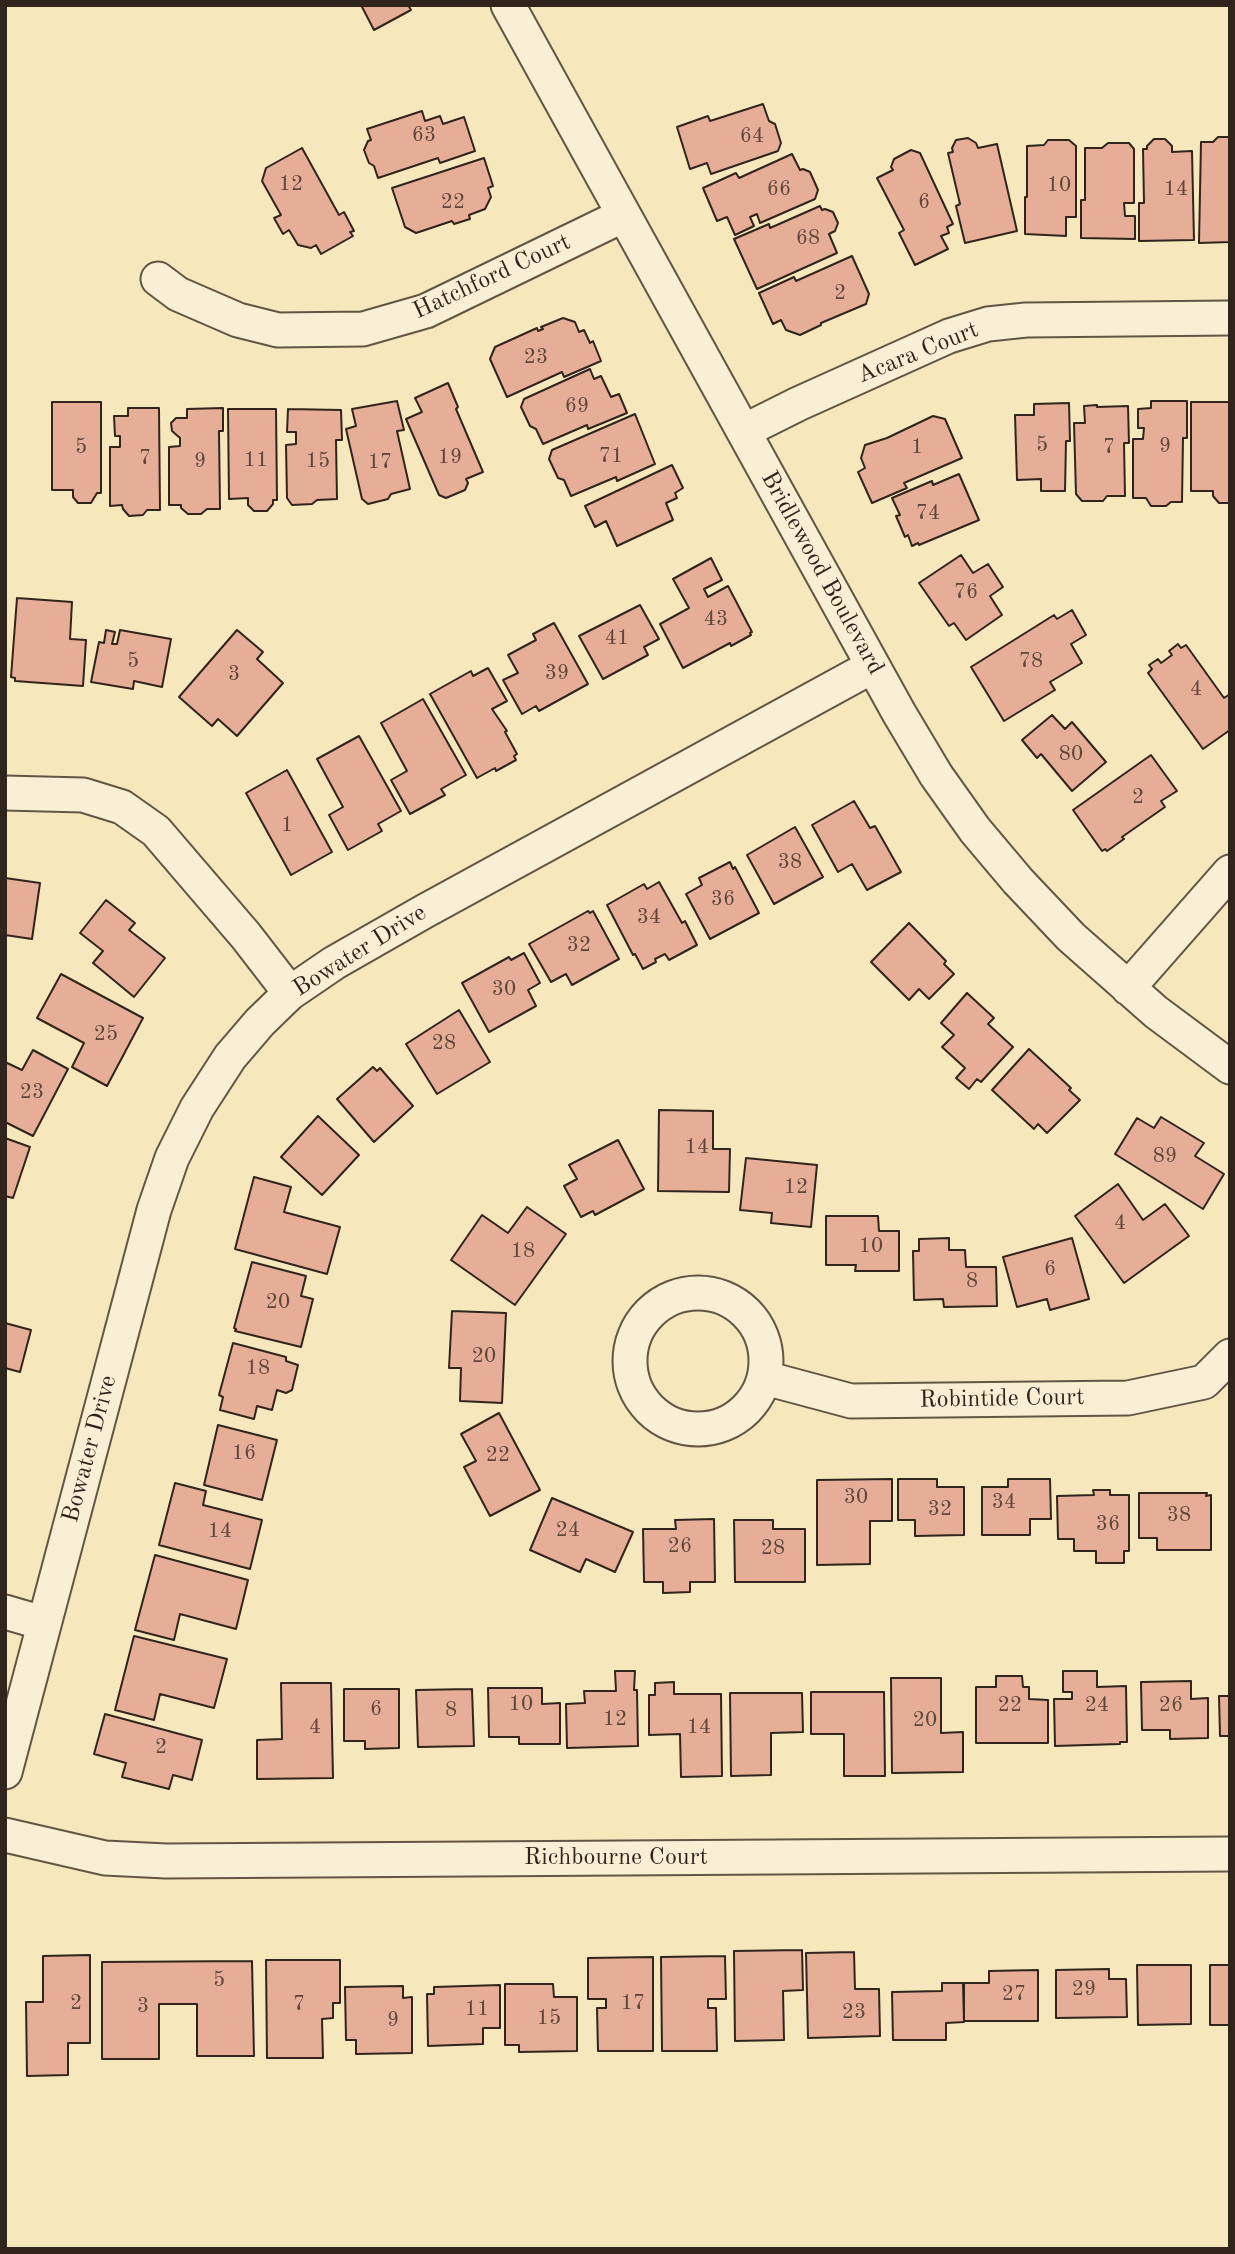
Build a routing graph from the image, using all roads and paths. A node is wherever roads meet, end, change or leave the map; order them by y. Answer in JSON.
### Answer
{"nodes":[{"id":1,"x":508,"y":5,"type":"edge"},
{"id":2,"x":624,"y":215,"type":"junction"},
{"id":3,"x":158,"y":279,"type":"dead end"},
{"id":4,"x":1230,"y":318,"type":"edge"},
{"id":5,"x":744,"y":431,"type":"junction"},
{"id":6,"x":873,"y":666,"type":"junction"},
{"id":7,"x":5,"y":793,"type":"edge"},
{"id":8,"x":1230,"y":872,"type":"edge"},
{"id":9,"x":1128,"y":988,"type":"junction"},
{"id":10,"x":290,"y":993,"type":"junction"},
{"id":11,"x":1230,"y":1067,"type":"edge"},
{"id":12,"x":1230,"y":1356,"type":"edge"},
{"id":13,"x":765,"y":1378,"type":"junction"},
{"id":14,"x":5,"y":1612,"type":"edge"},
{"id":15,"x":43,"y":1623,"type":"junction"},
{"id":16,"x":5,"y":1772,"type":"edge"},
{"id":17,"x":5,"y":1835,"type":"edge"},
{"id":18,"x":1230,"y":1854,"type":"edge"}],
"edges":[{"from":1,"to":2,"type":"street","name":"Bridlewood Boulevard"},
{"from":2,"to":3,"type":"street","name":"Hatchford Court"},
{"from":2,"to":5,"type":"street","name":"Bridlewood Boulevard"},
{"from":4,"to":5,"type":"street","name":"Acara Court"},
{"from":5,"to":6,"type":"street","name":"Bridlewood Boulevard"},
{"from":6,"to":9,"type":"street","name":"Bridlewood Boulevard"},
{"from":6,"to":10,"type":"street","name":"Bowater Drive"},
{"from":7,"to":10,"type":"street"},
{"from":8,"to":9,"type":"street"},
{"from":9,"to":11,"type":"street","name":"Bridlewood Boulevard"},
{"from":10,"to":15,"type":"street","name":"Bowater Drive"},
{"from":12,"to":13,"type":"street","name":"Robintide Court"},
{"from":13,"to":13,"type":"street"},
{"from":14,"to":15,"type":"street"},
{"from":15,"to":16,"type":"street","name":"Bowater Drive"},
{"from":17,"to":18,"type":"street","name":"Richbourne Court"}]}
